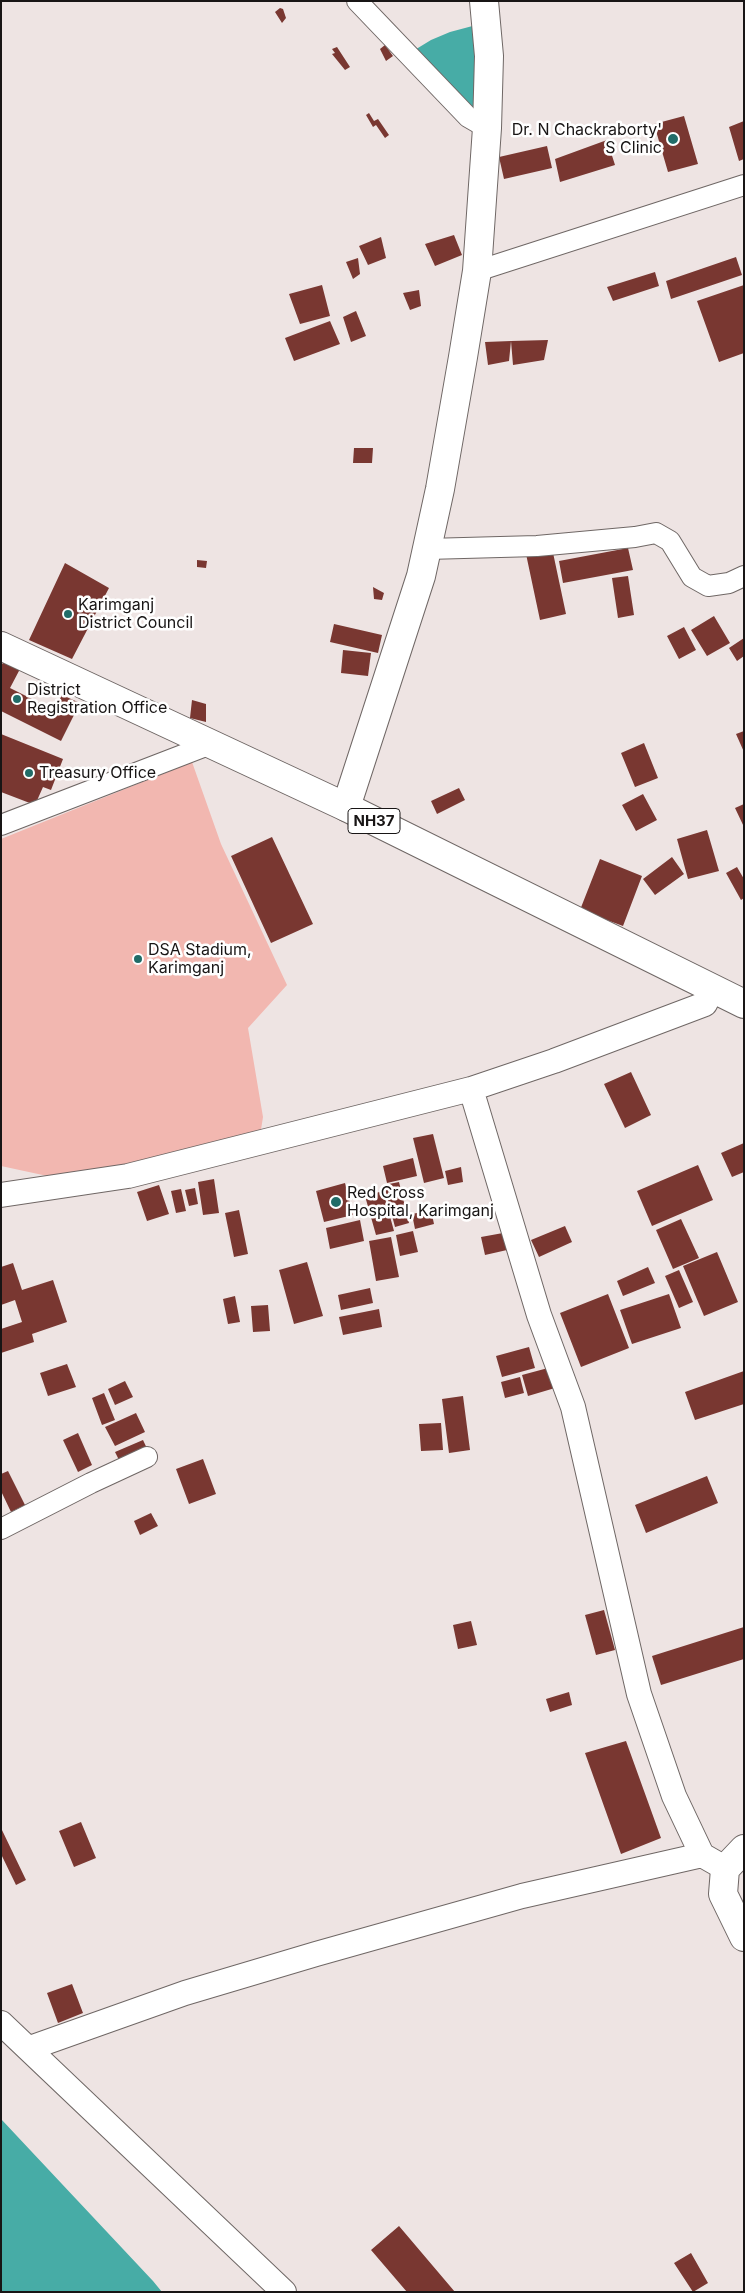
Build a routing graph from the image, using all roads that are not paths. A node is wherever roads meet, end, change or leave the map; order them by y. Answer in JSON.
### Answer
{"nodes":[{"id":1,"x":357,"y":1,"type":"edge"},
{"id":2,"x":484,"y":1,"type":"edge"},
{"id":3,"x":487,"y":128,"type":"junction"},
{"id":4,"x":744,"y":185,"type":"edge"},
{"id":5,"x":477,"y":271,"type":"junction"},
{"id":6,"x":427,"y":549,"type":"junction"},
{"id":7,"x":744,"y":576,"type":"edge"},
{"id":8,"x":1,"y":646,"type":"edge"},
{"id":9,"x":210,"y":744,"type":"junction"},
{"id":10,"x":346,"y":807,"type":"junction"},
{"id":11,"x":1,"y":825,"type":"edge"},
{"id":12,"x":712,"y":990,"type":"junction"},
{"id":13,"x":744,"y":1004,"type":"edge"},
{"id":14,"x":471,"y":1089,"type":"junction"},
{"id":15,"x":1,"y":1195,"type":"edge"},
{"id":16,"x":147,"y":1457,"type":"dead end"},
{"id":17,"x":1,"y":1529,"type":"edge"},
{"id":18,"x":744,"y":1849,"type":"edge"},
{"id":19,"x":714,"y":1862,"type":"junction"},
{"id":20,"x":744,"y":1937,"type":"edge"},
{"id":21,"x":1,"y":2023,"type":"edge"},
{"id":22,"x":30,"y":2048,"type":"junction"},
{"id":23,"x":284,"y":2292,"type":"edge"}],
"edges":[{"from":1,"to":3,"type":"street"},
{"from":2,"to":3,"type":"main road"},
{"from":3,"to":5,"type":"main road"},
{"from":4,"to":5,"type":"street"},
{"from":5,"to":6,"type":"main road"},
{"from":6,"to":7,"type":"street"},
{"from":6,"to":10,"type":"main road"},
{"from":8,"to":9,"type":"main road","number":"NH37"},
{"from":9,"to":10,"type":"main road","number":"NH37"},
{"from":9,"to":11,"type":"street"},
{"from":10,"to":12,"type":"main road","number":"NH37"},
{"from":12,"to":13,"type":"main road","number":"NH37"},
{"from":12,"to":14,"type":"street"},
{"from":14,"to":15,"type":"street"},
{"from":14,"to":19,"type":"street"},
{"from":16,"to":17,"type":"street"},
{"from":18,"to":19,"type":"main road"},
{"from":19,"to":20,"type":"main road"},
{"from":19,"to":22,"type":"street"},
{"from":21,"to":22,"type":"street"},
{"from":22,"to":23,"type":"street"}]}
